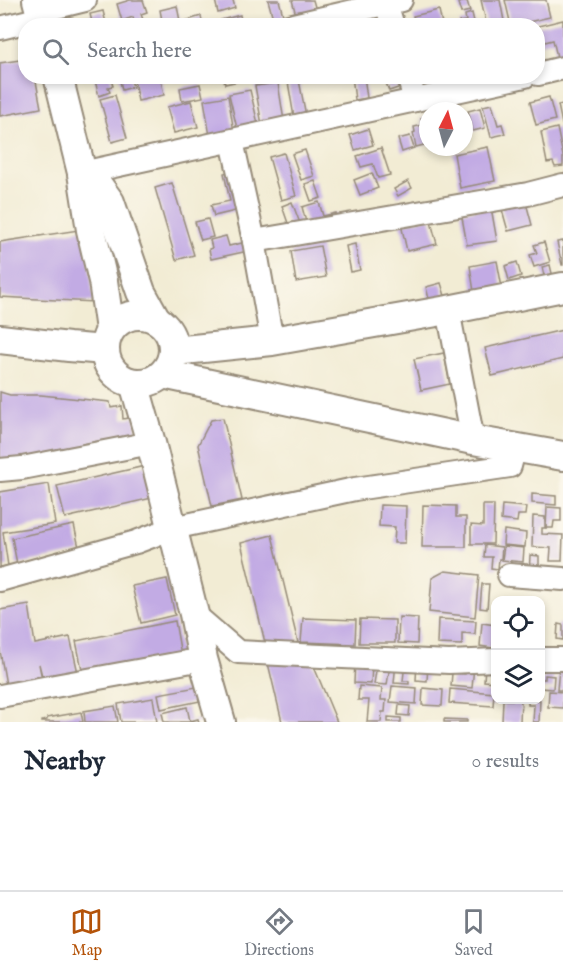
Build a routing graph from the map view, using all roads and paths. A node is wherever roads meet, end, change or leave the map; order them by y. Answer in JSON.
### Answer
{"nodes":[{"id":1,"x":85,"y":0,"type":"edge"},
{"id":2,"x":391,"y":1,"type":"edge"},
{"id":3,"x":41,"y":14,"type":"edge"},
{"id":4,"x":322,"y":18,"type":"edge"},
{"id":5,"x":392,"y":18,"type":"edge"},
{"id":6,"x":18,"y":22,"type":"edge"},
{"id":7,"x":0,"y":28,"type":"edge"},
{"id":8,"x":563,"y":68,"type":"edge"},
{"id":9,"x":545,"y":72,"type":"edge"},
{"id":10,"x":62,"y":84,"type":"edge"},
{"id":11,"x":410,"y":84,"type":"edge"},
{"id":12,"x":488,"y":84,"type":"edge"},
{"id":13,"x":415,"y":100,"type":"junction"},
{"id":14,"x":232,"y":141,"type":"junction"},
{"id":15,"x":82,"y":173,"type":"junction"},
{"id":16,"x":563,"y":185,"type":"edge"},
{"id":17,"x":254,"y":241,"type":"junction"},
{"id":18,"x":563,"y":287,"type":"edge"},
{"id":19,"x":448,"y":310,"type":"junction"},
{"id":20,"x":156,"y":319,"type":"junction"},
{"id":21,"x":0,"y":339,"type":"edge"},
{"id":22,"x":107,"y":340,"type":"junction"},
{"id":23,"x":272,"y":341,"type":"junction"},
{"id":24,"x":168,"y":362,"type":"junction"},
{"id":25,"x":134,"y":383,"type":"junction"},
{"id":26,"x":473,"y":440,"type":"junction"},
{"id":27,"x":151,"y":444,"type":"junction"},
{"id":28,"x":515,"y":447,"type":"junction"},
{"id":29,"x":563,"y":456,"type":"edge"},
{"id":30,"x":0,"y":470,"type":"edge"},
{"id":31,"x":172,"y":528,"type":"junction"},
{"id":32,"x":509,"y":575,"type":"dead end"},
{"id":33,"x":563,"y":579,"type":"edge"},
{"id":34,"x":0,"y":580,"type":"edge"},
{"id":35,"x":194,"y":614,"type":"junction"},
{"id":36,"x":203,"y":659,"type":"junction"},
{"id":37,"x":545,"y":659,"type":"edge"},
{"id":38,"x":563,"y":659,"type":"edge"},
{"id":39,"x":491,"y":660,"type":"edge"},
{"id":40,"x":0,"y":696,"type":"edge"},
{"id":41,"x":221,"y":722,"type":"edge"}],
"edges":[{"from":1,"to":3,"type":"street"},
{"from":2,"to":4,"type":"street"},
{"from":2,"to":5,"type":"street"},
{"from":6,"to":7,"type":"street"},
{"from":8,"to":9,"type":"street"},
{"from":10,"to":15,"type":"main road"},
{"from":11,"to":13,"type":"street"},
{"from":12,"to":13,"type":"street"},
{"from":13,"to":14,"type":"street"},
{"from":14,"to":15,"type":"street"},
{"from":14,"to":17,"type":"street"},
{"from":15,"to":20,"type":"main road"},
{"from":15,"to":22,"type":"main road"},
{"from":16,"to":17,"type":"street"},
{"from":17,"to":23,"type":"street"},
{"from":18,"to":19,"type":"main road"},
{"from":19,"to":23,"type":"main road"},
{"from":19,"to":26,"type":"street"},
{"from":20,"to":22,"type":"main road"},
{"from":20,"to":24,"type":"main road"},
{"from":21,"to":22,"type":"main road"},
{"from":22,"to":25,"type":"main road"},
{"from":23,"to":24,"type":"main road"},
{"from":24,"to":25,"type":"main road"},
{"from":24,"to":26,"type":"main road"},
{"from":25,"to":27,"type":"main road"},
{"from":26,"to":28,"type":"main road"},
{"from":27,"to":30,"type":"street"},
{"from":27,"to":31,"type":"main road"},
{"from":28,"to":29,"type":"main road"},
{"from":28,"to":31,"type":"street"},
{"from":31,"to":34,"type":"street"},
{"from":31,"to":35,"type":"main road"},
{"from":32,"to":33,"type":"street"},
{"from":35,"to":36,"type":"main road"},
{"from":35,"to":39,"type":"street"},
{"from":36,"to":40,"type":"street"},
{"from":36,"to":41,"type":"main road"},
{"from":37,"to":38,"type":"street"}]}
